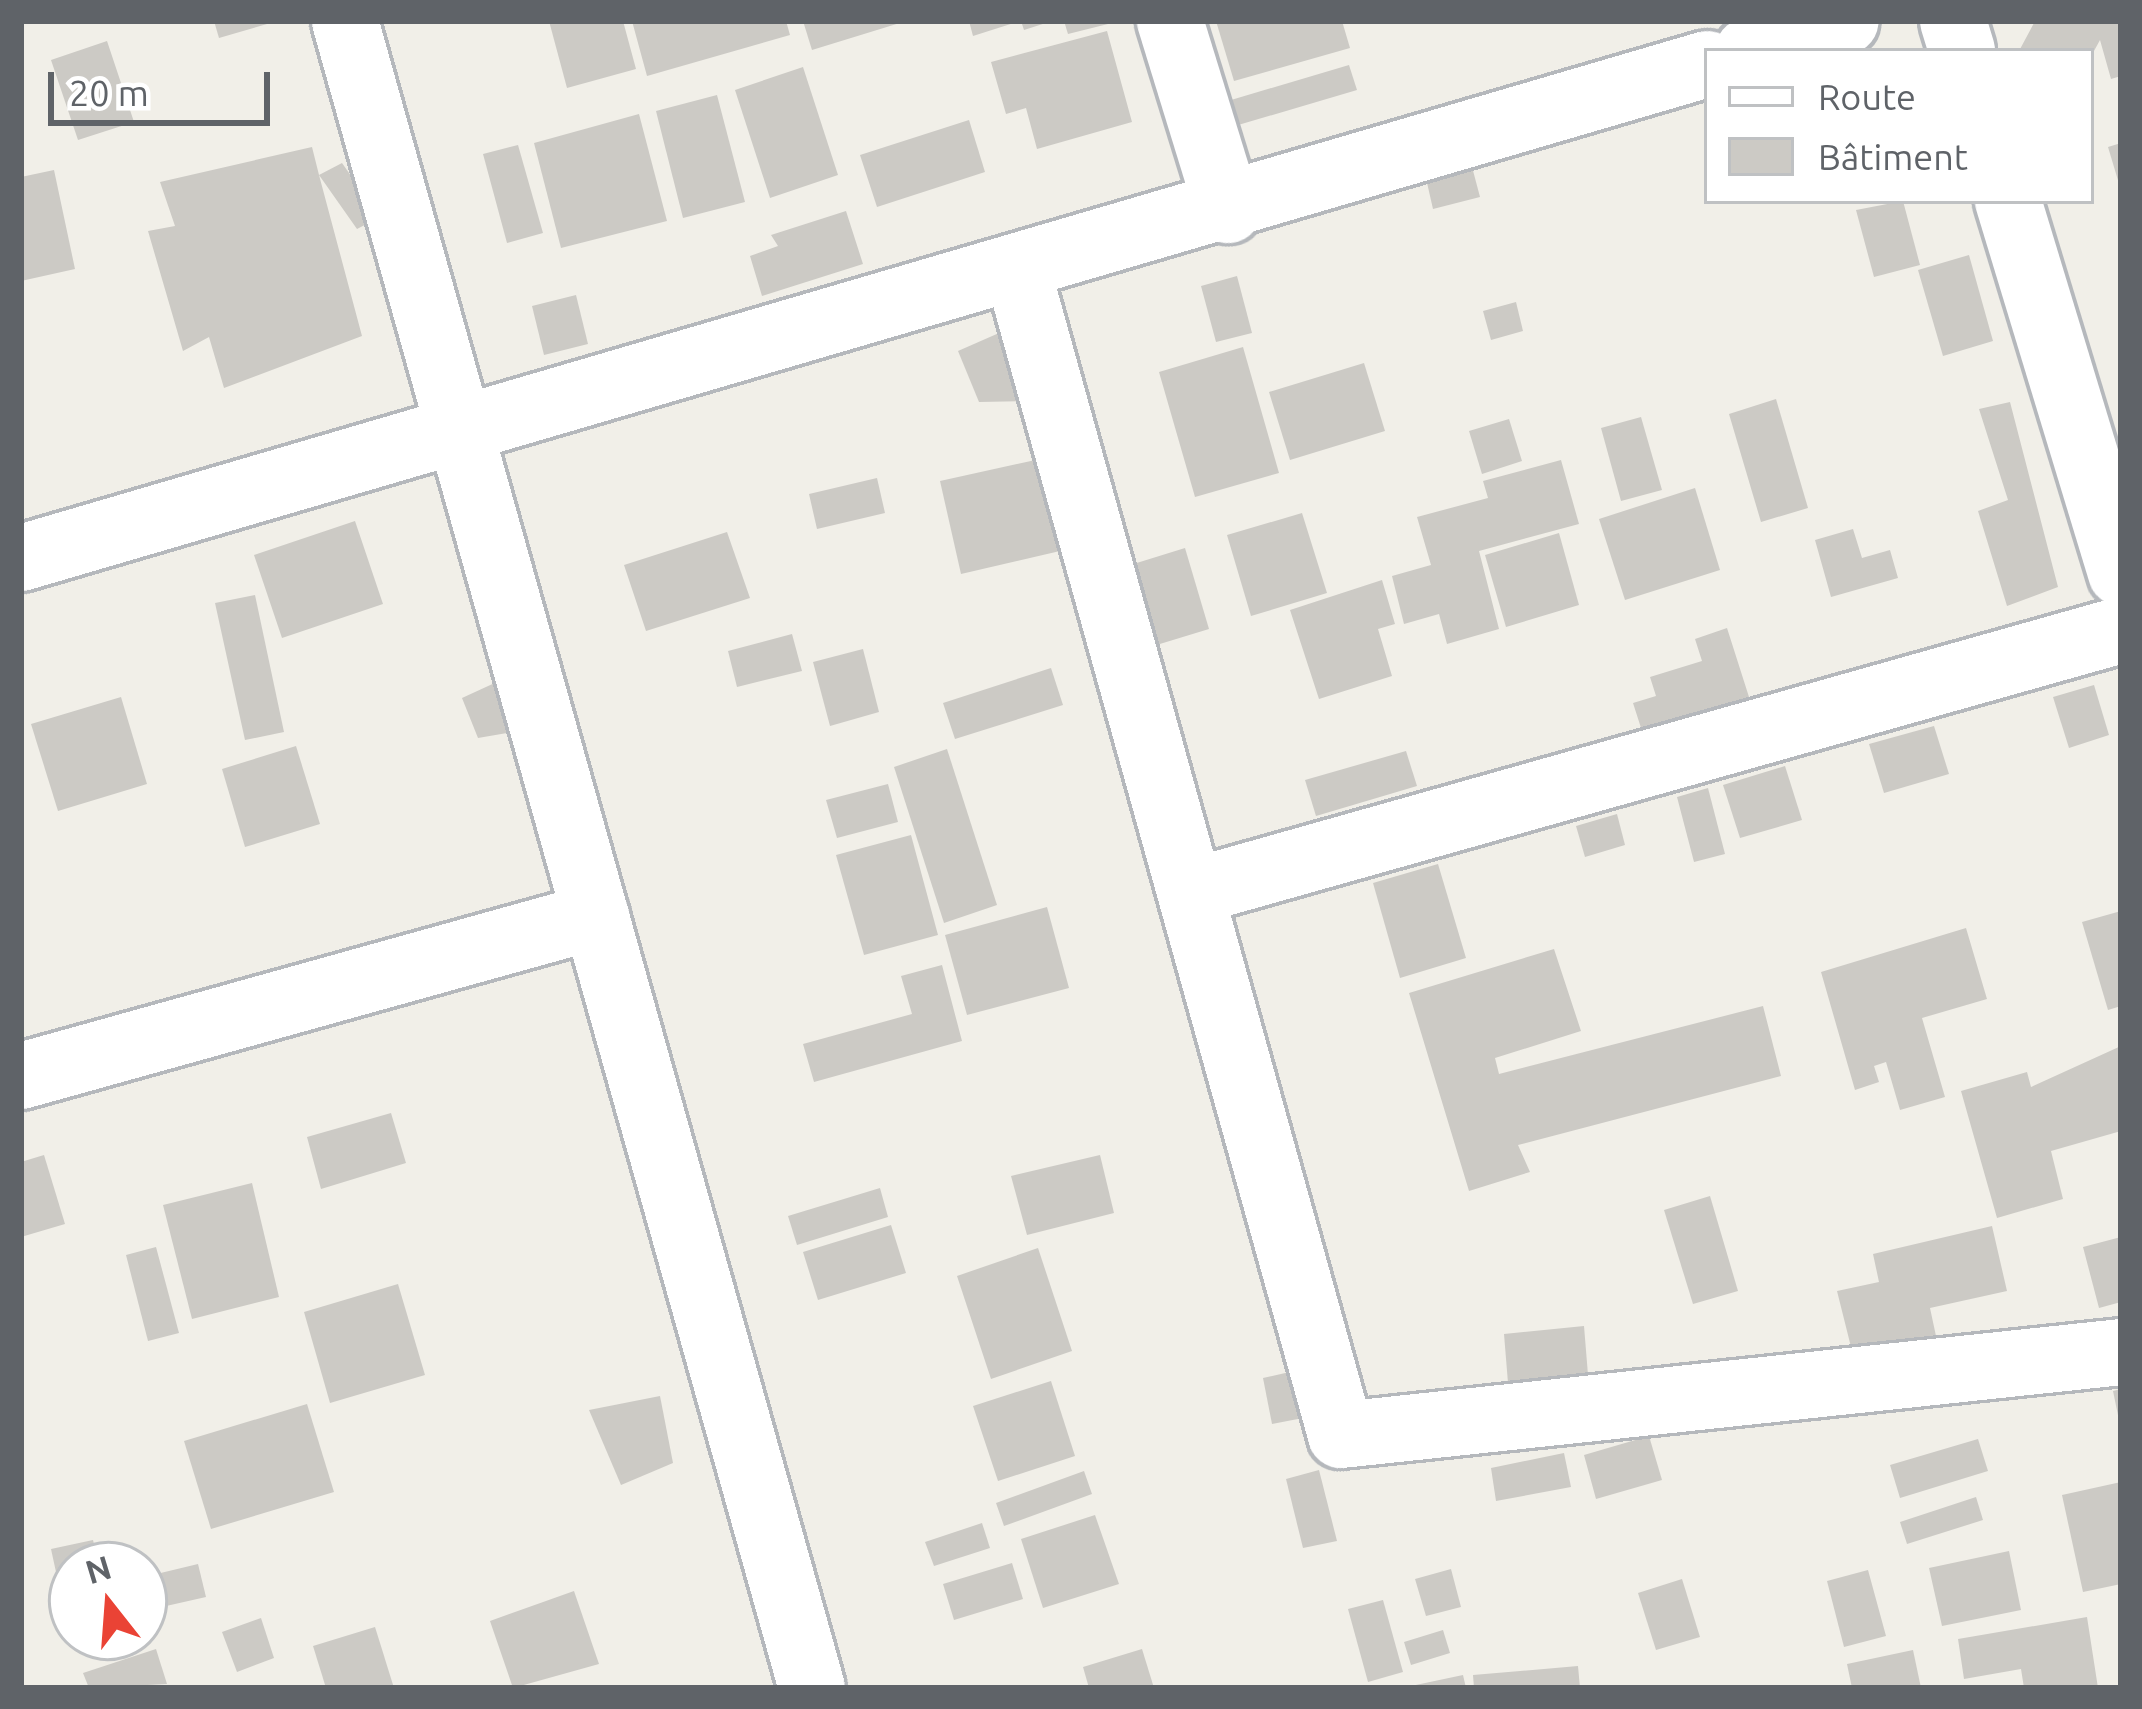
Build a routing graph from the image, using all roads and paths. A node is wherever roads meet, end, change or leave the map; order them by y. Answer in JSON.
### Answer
{"nodes":[{"id":1,"x":345,"y":21,"type":"edge"},
{"id":2,"x":1170,"y":21,"type":"edge"},
{"id":3,"x":1846,"y":21,"type":"edge"},
{"id":4,"x":1758,"y":48,"type":"edge"},
{"id":5,"x":1704,"y":65,"type":"edge"},
{"id":6,"x":2009,"y":204,"type":"edge"},
{"id":7,"x":1228,"y":210,"type":"junction"},
{"id":8,"x":1018,"y":272,"type":"junction"},
{"id":9,"x":461,"y":433,"type":"junction"},
{"id":10,"x":21,"y":558,"type":"edge"},
{"id":11,"x":2121,"y":573,"type":"edge"},
{"id":12,"x":2121,"y":629,"type":"edge"},
{"id":13,"x":1195,"y":891,"type":"junction"},
{"id":14,"x":596,"y":916,"type":"junction"},
{"id":15,"x":21,"y":1076,"type":"edge"},
{"id":16,"x":2121,"y":1352,"type":"edge"},
{"id":17,"x":812,"y":1688,"type":"edge"}],
"edges":[{"from":1,"to":9,"type":"street"},
{"from":2,"to":7,"type":"street"},
{"from":3,"to":4,"type":"street"},
{"from":5,"to":7,"type":"street"},
{"from":6,"to":11,"type":"street"},
{"from":7,"to":8,"type":"street"},
{"from":8,"to":9,"type":"street"},
{"from":8,"to":13,"type":"street"},
{"from":9,"to":10,"type":"street"},
{"from":9,"to":14,"type":"street"},
{"from":12,"to":13,"type":"street"},
{"from":13,"to":16,"type":"street"},
{"from":14,"to":15,"type":"street"},
{"from":14,"to":17,"type":"street"}]}
